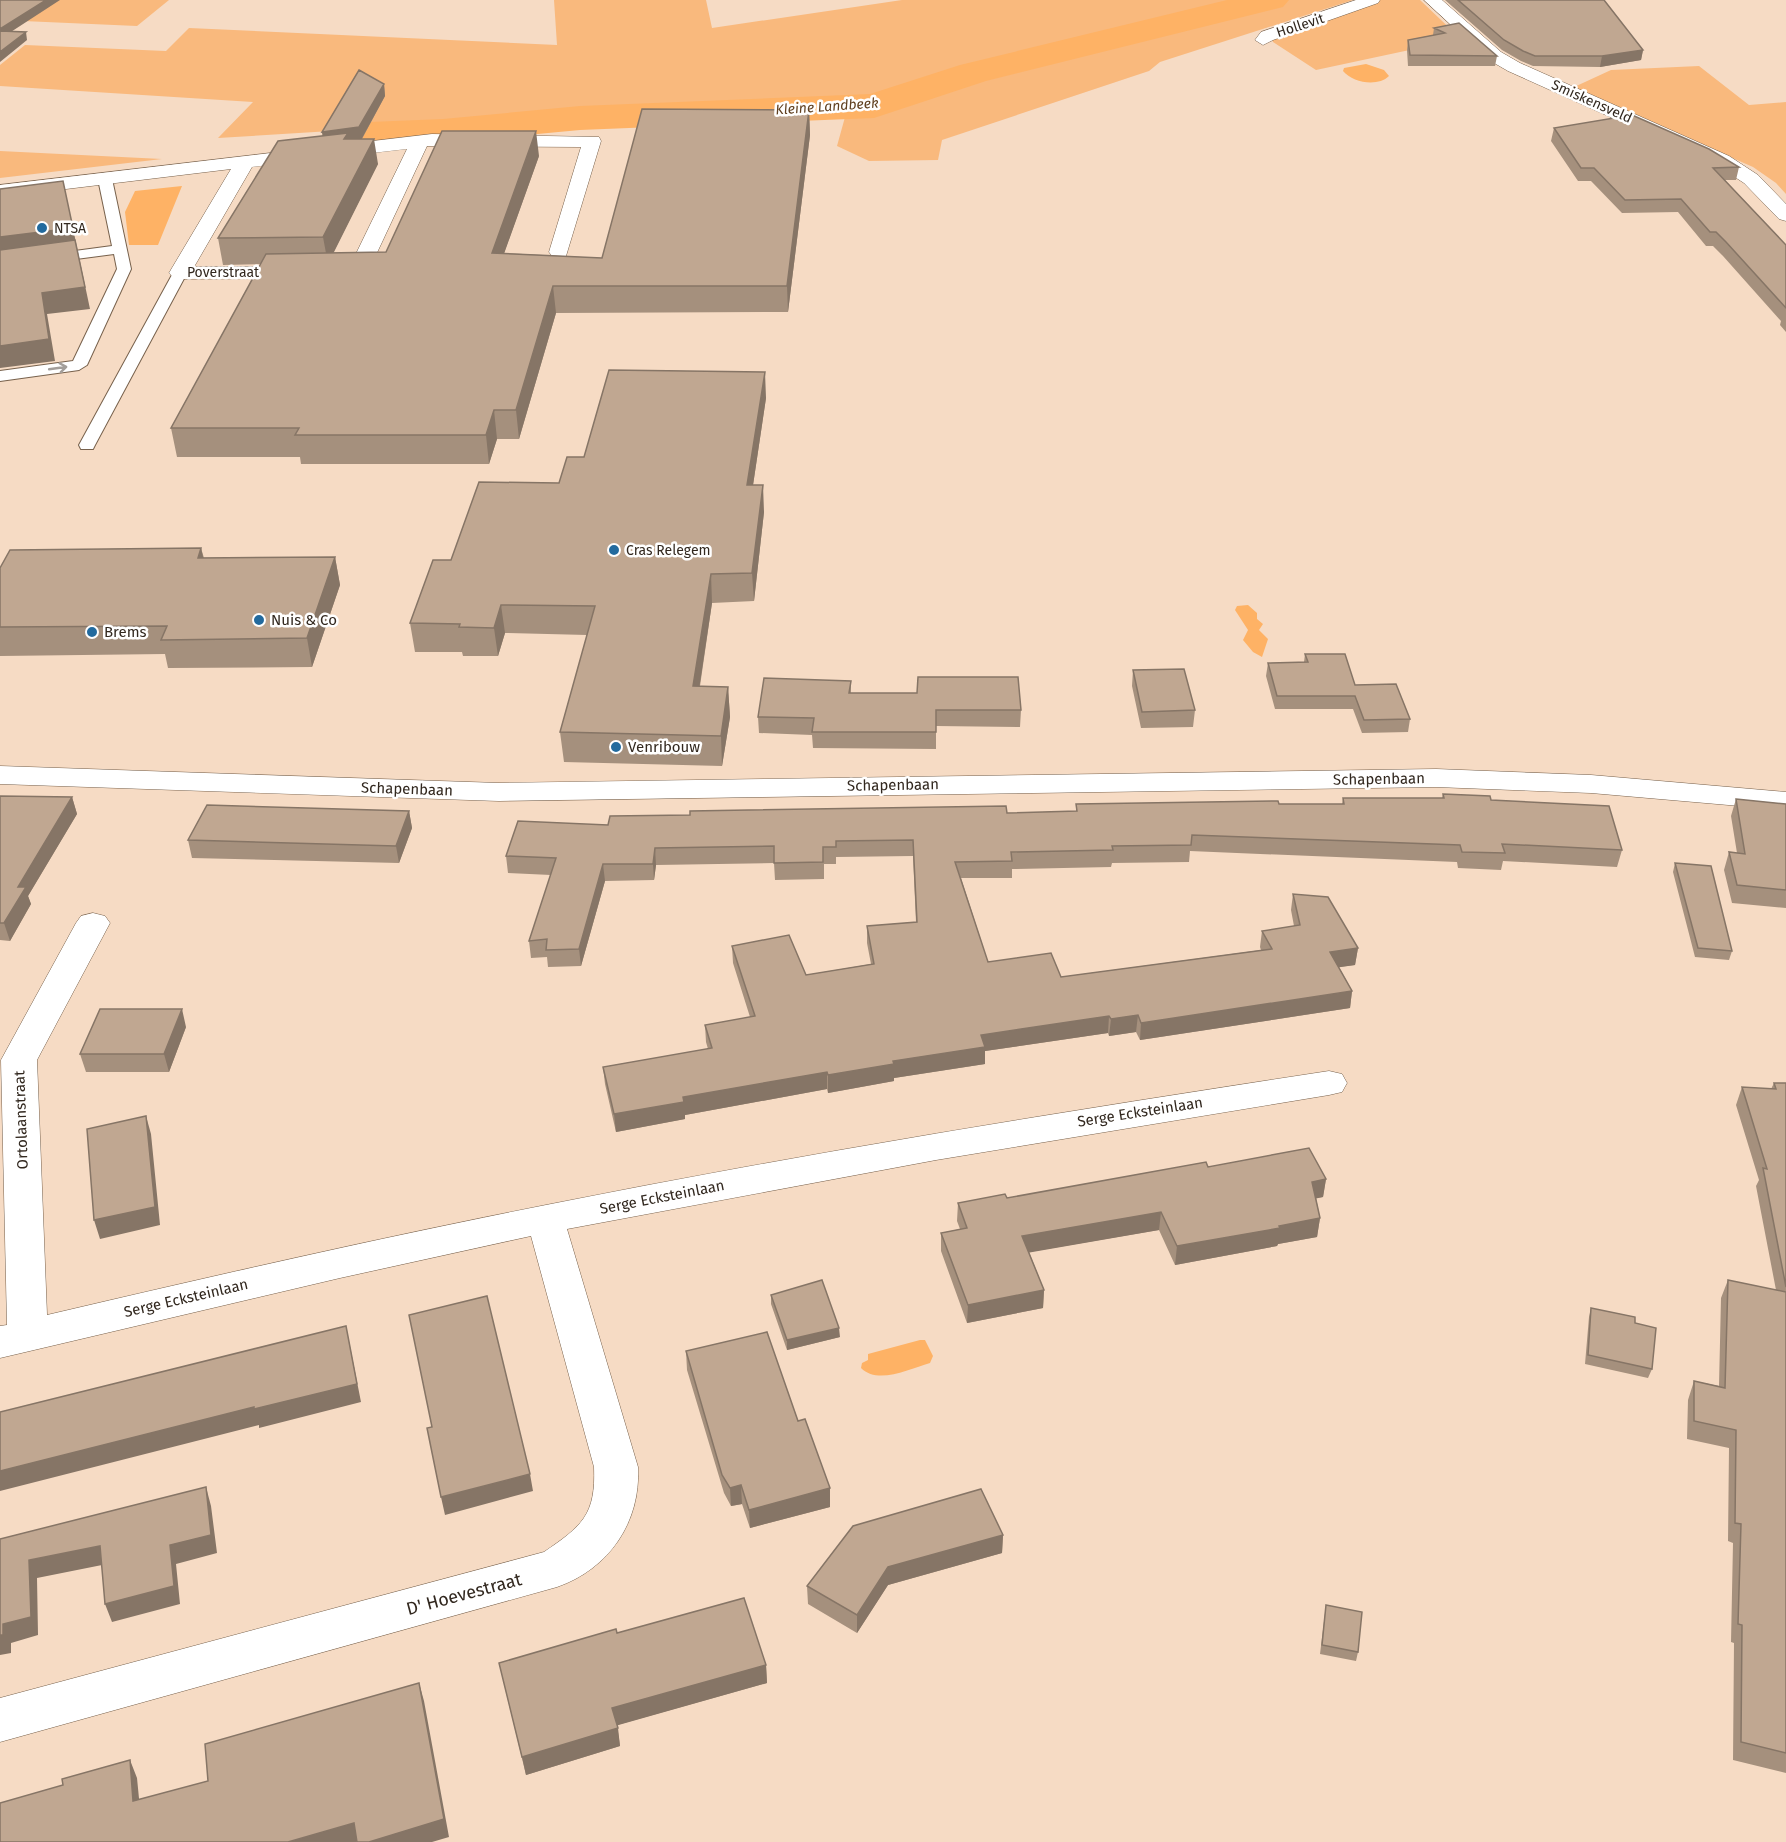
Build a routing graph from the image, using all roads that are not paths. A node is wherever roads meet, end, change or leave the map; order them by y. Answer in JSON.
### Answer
{"nodes":[{"id":1,"x":1372,"y":0,"type":"edge"},
{"id":2,"x":1432,"y":0,"type":"edge"},
{"id":3,"x":1263,"y":40,"type":"dead end"},
{"id":4,"x":420,"y":142,"type":"junction"},
{"id":5,"x":246,"y":161,"type":"junction"},
{"id":6,"x":105,"y":179,"type":"junction"},
{"id":7,"x":0,"y":191,"type":"edge"},
{"id":8,"x":1786,"y":215,"type":"edge"},
{"id":9,"x":121,"y":249,"type":"junction"},
{"id":10,"x":559,"y":252,"type":"dead end"},
{"id":11,"x":0,"y":265,"type":"edge"},
{"id":12,"x":180,"y":273,"type":"junction"},
{"id":13,"x":0,"y":376,"type":"edge"},
{"id":14,"x":87,"y":445,"type":"dead end"},
{"id":15,"x":0,"y":775,"type":"edge"},
{"id":16,"x":1786,"y":801,"type":"edge"},
{"id":17,"x":93,"y":923,"type":"dead end"},
{"id":18,"x":1329,"y":1083,"type":"dead end"},
{"id":19,"x":545,"y":1219,"type":"junction"},
{"id":20,"x":14,"y":1339,"type":"edge"},
{"id":21,"x":0,"y":1720,"type":"edge"}],
"edges":[{"from":1,"to":3,"type":"street","name":"Hollevit"},
{"from":2,"to":8,"type":"street","name":"Smiskensveld"},
{"from":4,"to":5,"type":"street"},
{"from":4,"to":10,"type":"street"},
{"from":4,"to":12,"type":"street","name":"Poverstraat"},
{"from":5,"to":6,"type":"street"},
{"from":5,"to":12,"type":"street","name":"Poverstraat"},
{"from":6,"to":7,"type":"street"},
{"from":6,"to":9,"type":"lane"},
{"from":9,"to":11,"type":"lane"},
{"from":13,"to":9,"type":"lane","one_way":true},
{"from":12,"to":14,"type":"lane"},
{"from":15,"to":16,"type":"street","name":"Schapenbaan"},
{"from":17,"to":20,"type":"street","name":"Ortolaanstraat"},
{"from":18,"to":19,"type":"street","name":"Serge Ecksteinlaan"},
{"from":19,"to":20,"type":"street","name":"Serge Ecksteinlaan"},
{"from":19,"to":21,"type":"street","name":"D' Hoevestraat"}]}
